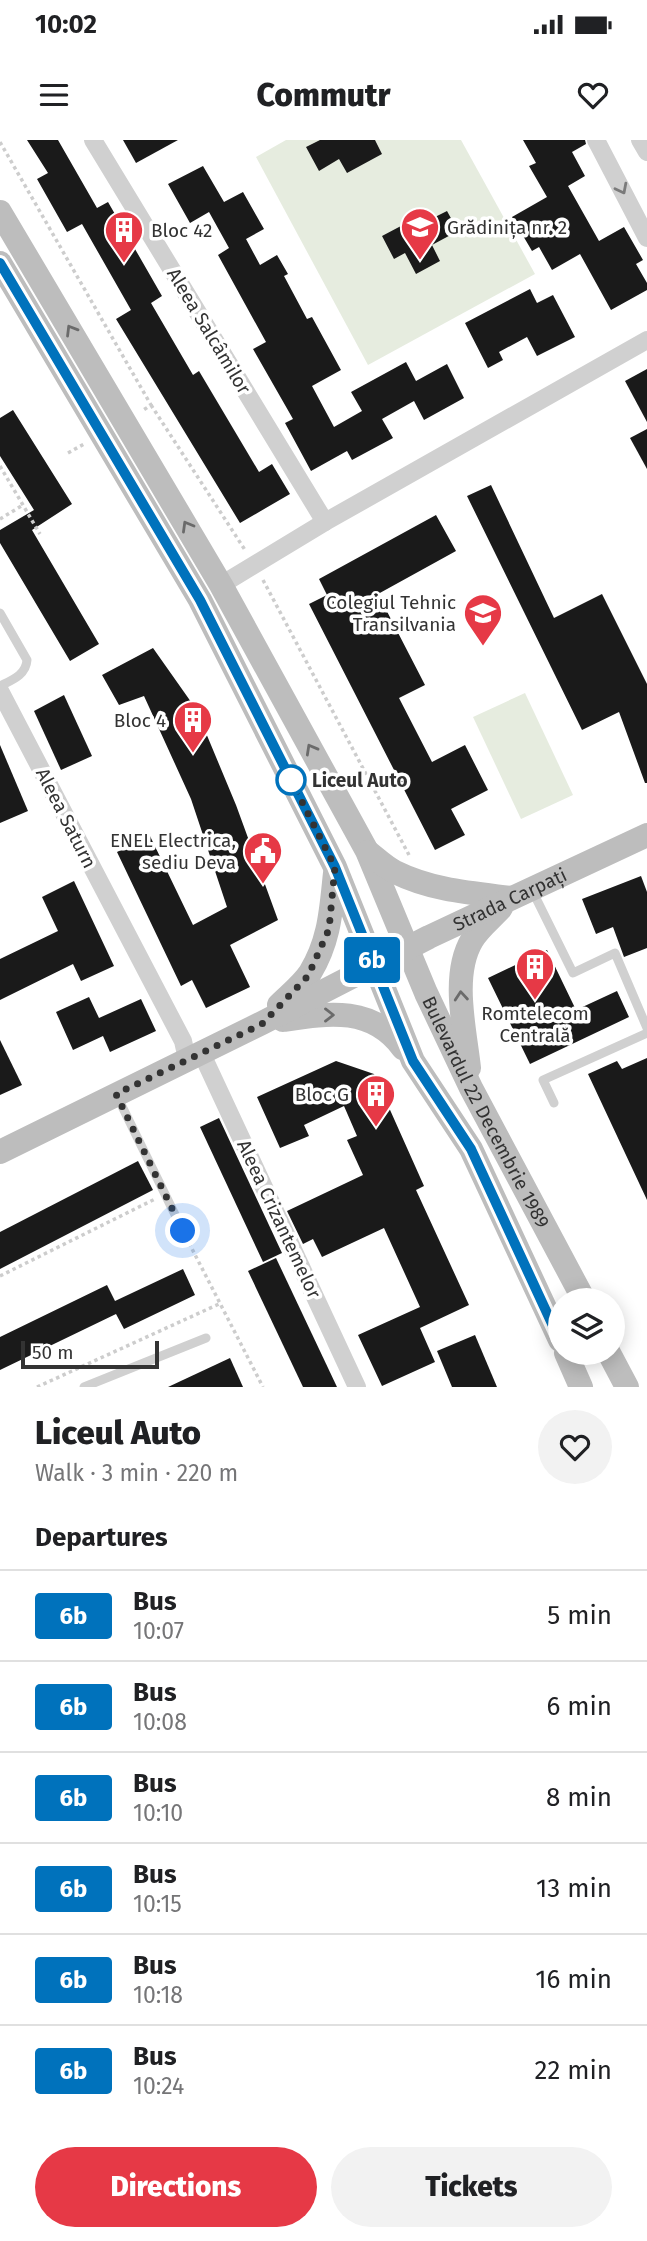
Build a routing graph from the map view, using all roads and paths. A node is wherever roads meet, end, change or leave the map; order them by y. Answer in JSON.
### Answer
{"nodes":[{"id":1,"x":93,"y":140,"type":"edge"},
{"id":2,"x":596,"y":140,"type":"edge"},
{"id":3,"x":640,"y":140,"type":"edge"},
{"id":4,"x":0,"y":142,"type":"edge"},
{"id":5,"x":647,"y":152,"type":"edge"},
{"id":6,"x":0,"y":212,"type":"edge"},
{"id":7,"x":647,"y":238,"type":"edge"},
{"id":8,"x":0,"y":263,"type":"edge"},
{"id":9,"x":647,"y":340,"type":"edge"},
{"id":10,"x":151,"y":405,"type":"junction"},
{"id":11,"x":140,"y":413,"type":"dead end"},
{"id":12,"x":0,"y":466,"type":"edge"},
{"id":13,"x":23,"y":505,"type":"junction"},
{"id":14,"x":0,"y":519,"type":"edge"},
{"id":15,"x":325,"y":522,"type":"junction"},
{"id":16,"x":40,"y":534,"type":"dead end"},
{"id":17,"x":255,"y":565,"type":"junction"},
{"id":18,"x":221,"y":585,"type":"junction"},
{"id":19,"x":0,"y":613,"type":"edge"},
{"id":20,"x":0,"y":688,"type":"edge"},
{"id":21,"x":647,"y":835,"type":"edge"},
{"id":22,"x":367,"y":852,"type":"junction"},
{"id":23,"x":415,"y":861,"type":"dead end"},
{"id":24,"x":335,"y":867,"type":"junction"},
{"id":25,"x":521,"y":893,"type":"junction"},
{"id":26,"x":408,"y":947,"type":"junction"},
{"id":27,"x":374,"y":964,"type":"junction"},
{"id":28,"x":262,"y":1024,"type":"junction"},
{"id":29,"x":647,"y":1031,"type":"edge"},
{"id":30,"x":194,"y":1055,"type":"junction"},
{"id":31,"x":413,"y":1061,"type":"junction"},
{"id":32,"x":471,"y":1088,"type":"junction"},
{"id":33,"x":116,"y":1094,"type":"junction"},
{"id":34,"x":554,"y":1103,"type":"dead end"},
{"id":35,"x":0,"y":1152,"type":"edge"},
{"id":36,"x":166,"y":1193,"type":"junction"},
{"id":37,"x":183,"y":1231,"type":"joint"},
{"id":38,"x":0,"y":1276,"type":"edge"},
{"id":39,"x":578,"y":1288,"type":"edge"},
{"id":40,"x":219,"y":1304,"type":"junction"},
{"id":41,"x":548,"y":1314,"type":"edge"},
{"id":42,"x":206,"y":1338,"type":"dead end"},
{"id":43,"x":571,"y":1365,"type":"edge"},
{"id":44,"x":615,"y":1365,"type":"edge"},
{"id":45,"x":37,"y":1387,"type":"edge"},
{"id":46,"x":84,"y":1387,"type":"edge"},
{"id":47,"x":263,"y":1387,"type":"edge"},
{"id":48,"x":357,"y":1387,"type":"edge"},
{"id":49,"x":581,"y":1387,"type":"edge"},
{"id":50,"x":627,"y":1387,"type":"edge"}],
"edges":[{"from":1,"to":15,"type":"street","name":"Aleea Salcâmilor"},
{"from":2,"to":7,"type":"street","one_way":true},
{"from":3,"to":5,"type":"street"},
{"from":4,"to":10,"type":"path"},
{"from":18,"to":6,"type":"main road","name":"Bulevardul 22 Decembrie 1989","one_way":true},
{"from":8,"to":24,"type":"main road","name":"Bulevardul 22 Decembrie 1989"},
{"from":9,"to":15,"type":"street"},
{"from":10,"to":11,"type":"path"},
{"from":10,"to":17,"type":"path"},
{"from":12,"to":13,"type":"path"},
{"from":13,"to":14,"type":"path"},
{"from":13,"to":16,"type":"path"},
{"from":15,"to":17,"type":"street"},
{"from":17,"to":18,"type":"street"},
{"from":17,"to":23,"type":"path"},
{"from":22,"to":18,"type":"main road","name":"Bulevardul 22 Decembrie 1989","one_way":true},
{"from":19,"to":20,"type":"lane"},
{"from":20,"to":30,"type":"street","name":"Aleea Saturn"},
{"from":21,"to":25,"type":"main road","name":"Strada Carpați"},
{"from":22,"to":25,"type":"main road"},
{"from":22,"to":26,"type":"main road","name":"Bulevardul 22 Decembrie 1989"},
{"from":24,"to":27,"type":"main road","name":"Bulevardul 22 Decembrie 1989"},
{"from":24,"to":28,"type":"main road"},
{"from":25,"to":26,"type":"main road","name":"Strada Carpați"},
{"from":25,"to":29,"type":"lane"},
{"from":32,"to":25,"type":"main road","one_way":true},
{"from":26,"to":27,"type":"main road","name":"Strada Carpați"},
{"from":26,"to":32,"type":"main road","name":"Bulevardul 22 Decembrie 1989"},
{"from":27,"to":28,"type":"main road","name":"Strada Carpați"},
{"from":27,"to":31,"type":"main road","name":"Bulevardul 22 Decembrie 1989"},
{"from":28,"to":30,"type":"main road"},
{"from":28,"to":31,"type":"main road","one_way":true},
{"from":29,"to":34,"type":"lane"},
{"from":30,"to":33,"type":"main road"},
{"from":30,"to":48,"type":"street","name":"Aleea Crizantemelor"},
{"from":31,"to":41,"type":"main road","name":"Bulevardul 22 Decembrie 1989"},
{"from":32,"to":39,"type":"main road","name":"Bulevardul 22 Decembrie 1989"},
{"from":33,"to":35,"type":"main road"},
{"from":33,"to":36,"type":"lane"},
{"from":36,"to":37,"type":"lane"},
{"from":36,"to":38,"type":"path"},
{"from":37,"to":40,"type":"path"},
{"from":40,"to":45,"type":"path"},
{"from":40,"to":47,"type":"path"},
{"from":42,"to":46,"type":"lane"},
{"from":43,"to":49,"type":"main road"},
{"from":44,"to":50,"type":"main road"}]}
